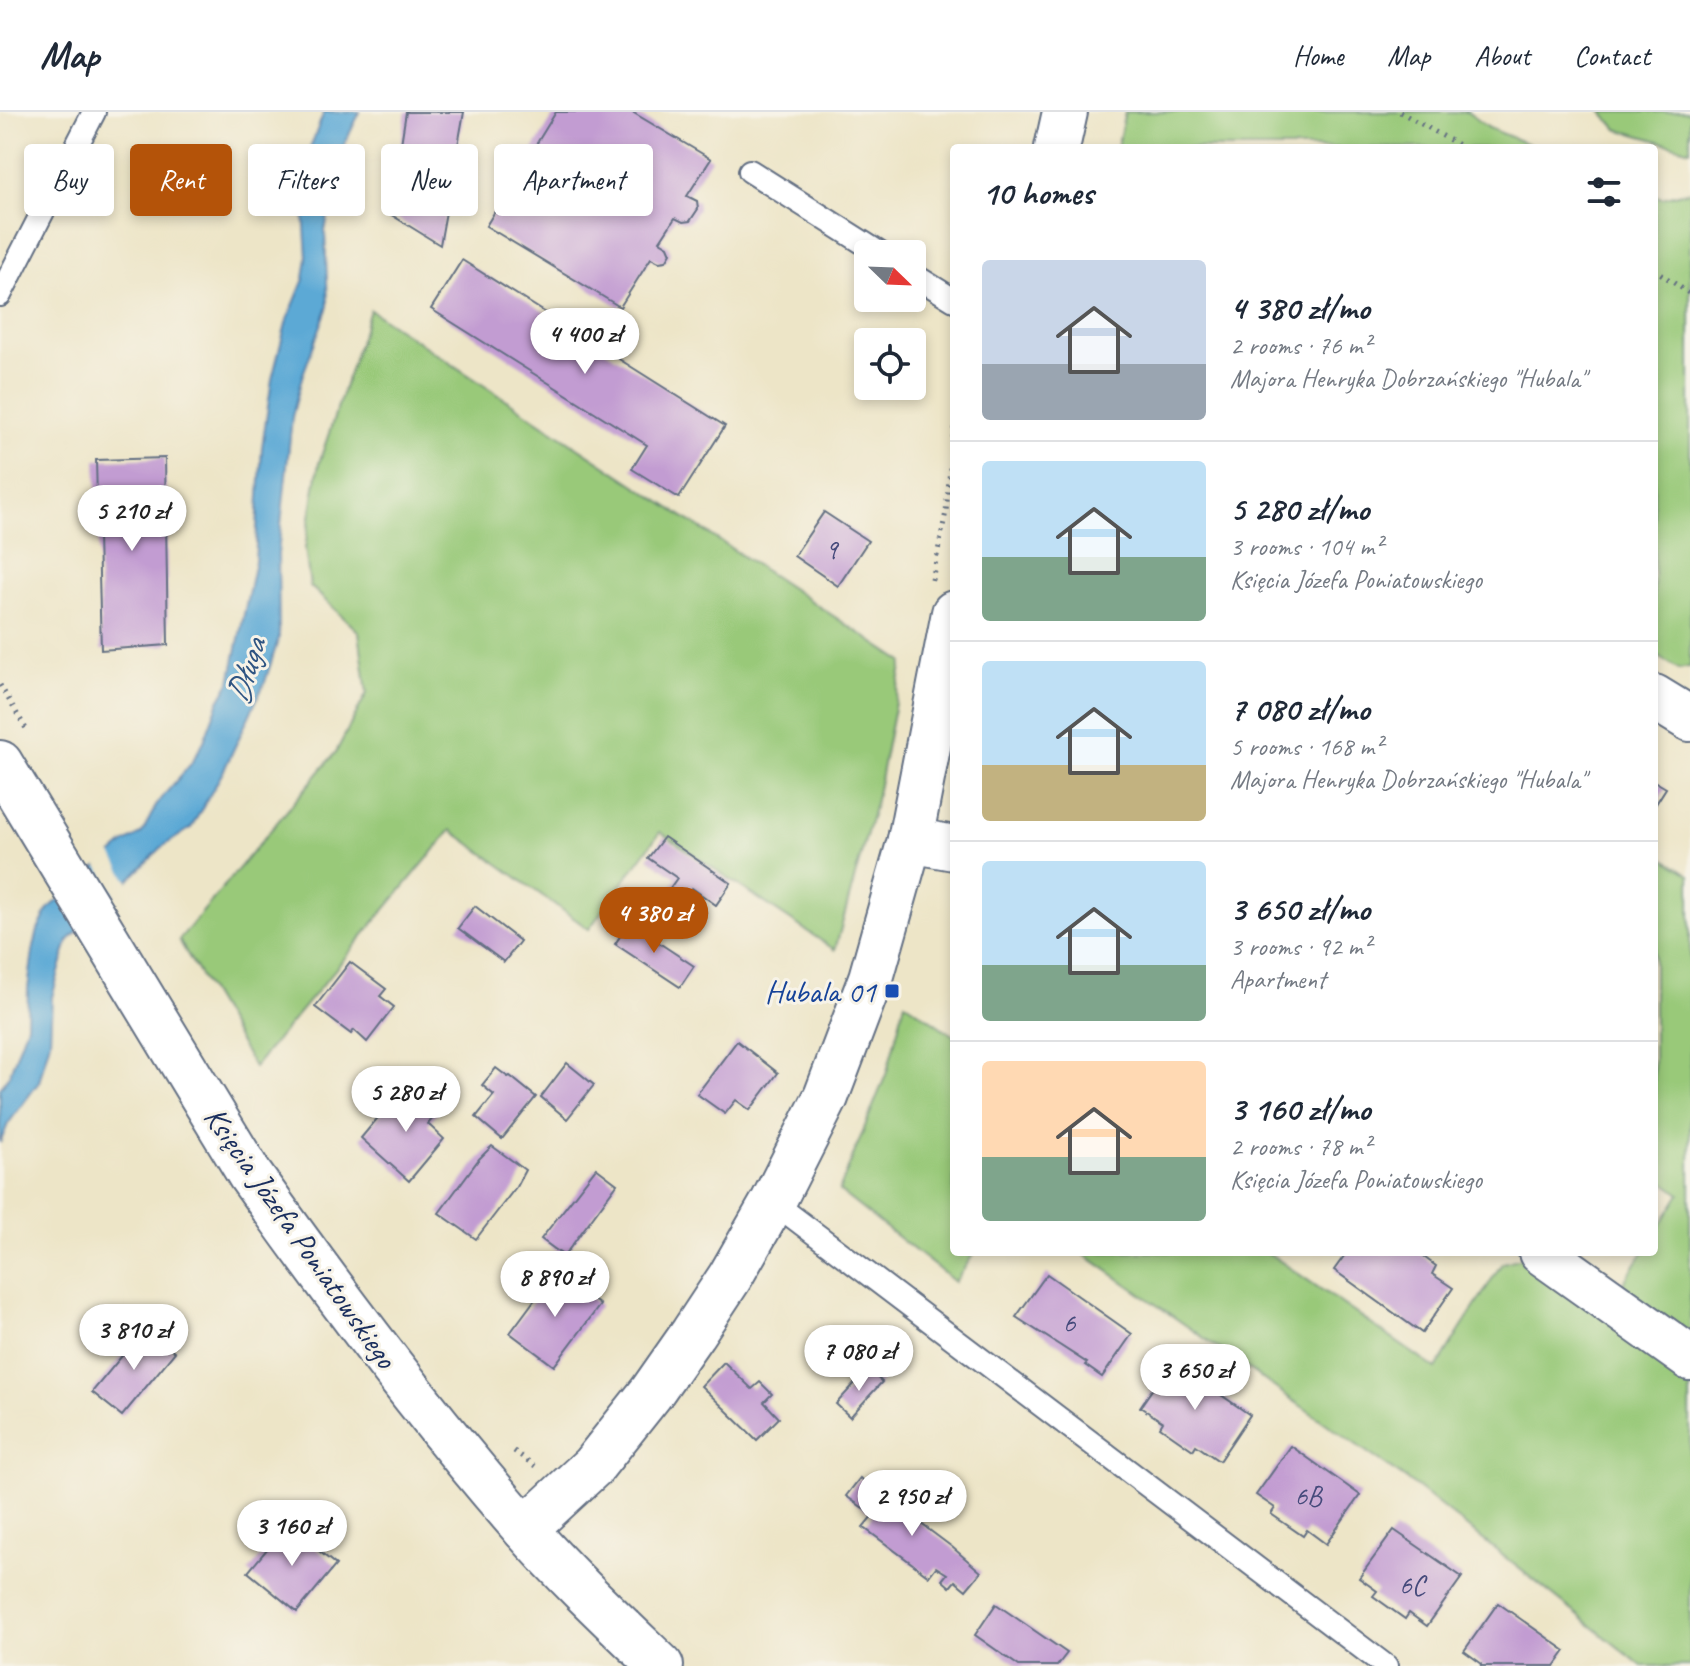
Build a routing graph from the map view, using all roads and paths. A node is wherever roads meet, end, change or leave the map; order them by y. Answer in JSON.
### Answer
{"nodes":[{"id":1,"x":94,"y":112,"type":"edge"},
{"id":2,"x":1065,"y":112,"type":"edge"},
{"id":3,"x":1400,"y":112,"type":"edge"},
{"id":4,"x":1058,"y":144,"type":"edge"},
{"id":5,"x":1457,"y":144,"type":"edge"},
{"id":6,"x":750,"y":171,"type":"dead end"},
{"id":7,"x":859,"y":240,"type":"edge"},
{"id":8,"x":1658,"y":272,"type":"edge"},
{"id":9,"x":926,"y":283,"type":"edge"},
{"id":10,"x":1690,"y":294,"type":"edge"},
{"id":11,"x":0,"y":295,"type":"edge"},
{"id":12,"x":950,"y":298,"type":"edge"},
{"id":13,"x":950,"y":479,"type":"edge"},
{"id":14,"x":942,"y":599,"type":"edge"},
{"id":15,"x":1658,"y":699,"type":"edge"},
{"id":16,"x":1690,"y":719,"type":"edge"},
{"id":17,"x":0,"y":763,"type":"edge"},
{"id":18,"x":910,"y":840,"type":"junction"},
{"id":19,"x":950,"y":847,"type":"edge"},
{"id":20,"x":773,"y":1202,"type":"junction"},
{"id":21,"x":1547,"y":1256,"type":"edge"},
{"id":22,"x":1690,"y":1358,"type":"edge"},
{"id":23,"x":525,"y":1529,"type":"junction"},
{"id":24,"x":661,"y":1666,"type":"edge"},
{"id":25,"x":1386,"y":1666,"type":"edge"}],
"edges":[{"from":1,"to":11,"type":"lane"},
{"from":2,"to":4,"type":"street"},
{"from":3,"to":5,"type":"path"},
{"from":6,"to":7,"type":"lane"},
{"from":8,"to":10,"type":"path"},
{"from":9,"to":12,"type":"lane"},
{"from":13,"to":14,"type":"path"},
{"from":14,"to":18,"type":"street"},
{"from":15,"to":16,"type":"street"},
{"from":17,"to":23,"type":"street","name":"Księcia Józefa Poniatowskiego"},
{"from":18,"to":19,"type":"street"},
{"from":18,"to":20,"type":"street"},
{"from":20,"to":23,"type":"street"},
{"from":20,"to":25,"type":"lane"},
{"from":21,"to":22,"type":"street"},
{"from":23,"to":24,"type":"street","name":"Księcia Józefa Poniatowskiego"}]}
